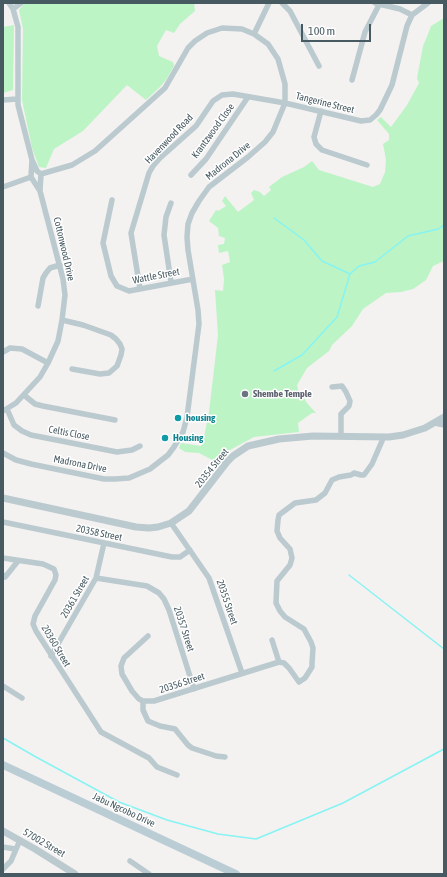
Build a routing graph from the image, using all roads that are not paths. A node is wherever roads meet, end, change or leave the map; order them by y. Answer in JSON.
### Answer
{"nodes":[{"id":1,"x":9,"y":3,"type":"edge"},
{"id":2,"x":21,"y":3,"type":"edge"},
{"id":3,"x":269,"y":3,"type":"edge"},
{"id":4,"x":282,"y":3,"type":"edge"},
{"id":5,"x":378,"y":3,"type":"edge"},
{"id":6,"x":428,"y":3,"type":"edge"},
{"id":7,"x":13,"y":9,"type":"junction"},
{"id":8,"x":412,"y":15,"type":"junction"},
{"id":9,"x":254,"y":34,"type":"junction"},
{"id":10,"x":319,"y":66,"type":"dead end"},
{"id":11,"x":352,"y":80,"type":"dead end"},
{"id":12,"x":248,"y":97,"type":"junction"},
{"id":13,"x":17,"y":99,"type":"junction"},
{"id":14,"x":3,"y":100,"type":"edge"},
{"id":15,"x":285,"y":103,"type":"junction"},
{"id":16,"x":321,"y":111,"type":"junction"},
{"id":17,"x":367,"y":165,"type":"dead end"},
{"id":18,"x":191,"y":175,"type":"dead end"},
{"id":19,"x":36,"y":176,"type":"junction"},
{"id":20,"x":3,"y":187,"type":"edge"},
{"id":21,"x":112,"y":200,"type":"dead end"},
{"id":22,"x":171,"y":203,"type":"dead end"},
{"id":23,"x":60,"y":265,"type":"junction"},
{"id":24,"x":193,"y":279,"type":"junction"},
{"id":25,"x":171,"y":282,"type":"junction"},
{"id":26,"x":140,"y":289,"type":"junction"},
{"id":27,"x":38,"y":306,"type":"dead end"},
{"id":28,"x":62,"y":320,"type":"junction"},
{"id":29,"x":3,"y":352,"type":"edge"},
{"id":30,"x":48,"y":363,"type":"junction"},
{"id":31,"x":72,"y":370,"type":"dead end"},
{"id":32,"x":332,"y":387,"type":"dead end"},
{"id":33,"x":24,"y":395,"type":"junction"},
{"id":34,"x":5,"y":410,"type":"edge"},
{"id":35,"x":444,"y":417,"type":"edge"},
{"id":36,"x":115,"y":420,"type":"dead end"},
{"id":37,"x":435,"y":424,"type":"junction"},
{"id":38,"x":444,"y":425,"type":"edge"},
{"id":39,"x":341,"y":435,"type":"junction"},
{"id":40,"x":382,"y":437,"type":"junction"},
{"id":41,"x":140,"y":446,"type":"dead end"},
{"id":42,"x":3,"y":454,"type":"edge"},
{"id":43,"x":3,"y":498,"type":"edge"},
{"id":44,"x":3,"y":522,"type":"edge"},
{"id":45,"x":171,"y":523,"type":"junction"},
{"id":46,"x":104,"y":543,"type":"junction"},
{"id":47,"x":190,"y":550,"type":"junction"},
{"id":48,"x":3,"y":558,"type":"edge"},
{"id":49,"x":18,"y":561,"type":"junction"},
{"id":50,"x":3,"y":575,"type":"edge"},
{"id":51,"x":96,"y":578,"type":"junction"},
{"id":52,"x":148,"y":636,"type":"dead end"},
{"id":53,"x":272,"y":640,"type":"dead end"},
{"id":54,"x":51,"y":656,"type":"junction"},
{"id":55,"x":279,"y":662,"type":"junction"},
{"id":56,"x":242,"y":673,"type":"junction"},
{"id":57,"x":3,"y":686,"type":"edge"},
{"id":58,"x":194,"y":689,"type":"junction"},
{"id":59,"x":22,"y":698,"type":"dead end"},
{"id":60,"x":144,"y":701,"type":"junction"},
{"id":61,"x":225,"y":757,"type":"dead end"},
{"id":62,"x":3,"y":765,"type":"edge"},
{"id":63,"x":177,"y":776,"type":"dead end"},
{"id":64,"x":3,"y":831,"type":"edge"},
{"id":65,"x":20,"y":840,"type":"junction"},
{"id":66,"x":3,"y":847,"type":"edge"},
{"id":67,"x":15,"y":849,"type":"junction"},
{"id":68,"x":130,"y":862,"type":"dead end"},
{"id":69,"x":3,"y":869,"type":"edge"},
{"id":70,"x":75,"y":874,"type":"edge"},
{"id":71,"x":149,"y":874,"type":"edge"},
{"id":72,"x":236,"y":874,"type":"edge"}],
"edges":[{"from":1,"to":7,"type":"street","name":"Cottonwood Drive"},
{"from":2,"to":7,"type":"street"},
{"from":3,"to":9,"type":"street"},
{"from":4,"to":10,"type":"street"},
{"from":5,"to":8,"type":"street"},
{"from":5,"to":11,"type":"street"},
{"from":6,"to":8,"type":"street"},
{"from":7,"to":13,"type":"street","name":"Cottonwood Drive"},
{"from":8,"to":16,"type":"street","name":"Tangerine Street"},
{"from":9,"to":15,"type":"street","name":"Madrona Drive"},
{"from":9,"to":19,"type":"street","name":"Madrona Drive"},
{"from":12,"to":15,"type":"street","name":"Havenwood Road"},
{"from":12,"to":18,"type":"street","name":"Krantzwood Close"},
{"from":12,"to":26,"type":"street","name":"Havenwood Road"},
{"from":13,"to":14,"type":"street"},
{"from":13,"to":19,"type":"street","name":"Cottonwood Drive"},
{"from":15,"to":16,"type":"street","name":"Tangerine Street"},
{"from":15,"to":24,"type":"street","name":"Madrona Drive"},
{"from":16,"to":17,"type":"street"},
{"from":19,"to":20,"type":"street","name":"Madrona Drive"},
{"from":19,"to":23,"type":"street","name":"Cottonwood Drive"},
{"from":21,"to":26,"type":"street","name":"Wattle Street"},
{"from":22,"to":25,"type":"street"},
{"from":23,"to":27,"type":"street"},
{"from":23,"to":28,"type":"street","name":"Cottonwood Drive"},
{"from":24,"to":25,"type":"street","name":"Wattle Street"},
{"from":24,"to":42,"type":"street","name":"Madrona Drive"},
{"from":25,"to":26,"type":"street","name":"Wattle Street"},
{"from":28,"to":30,"type":"street","name":"Cottonwood Drive"},
{"from":28,"to":31,"type":"street"},
{"from":29,"to":30,"type":"street"},
{"from":30,"to":33,"type":"street","name":"Cottonwood Drive"},
{"from":32,"to":39,"type":"street"},
{"from":33,"to":34,"type":"street","name":"Cottonwood Drive"},
{"from":33,"to":36,"type":"street"},
{"from":34,"to":41,"type":"street","name":"Celtis Close"},
{"from":35,"to":37,"type":"street","name":"20354 Street"},
{"from":37,"to":38,"type":"street"},
{"from":37,"to":40,"type":"street","name":"20354 Street"},
{"from":39,"to":40,"type":"street","name":"20354 Street"},
{"from":39,"to":45,"type":"street","name":"20354 Street"},
{"from":40,"to":55,"type":"street"},
{"from":43,"to":45,"type":"street","name":"20354 Street"},
{"from":44,"to":46,"type":"street","name":"20358 Street"},
{"from":45,"to":47,"type":"street","name":"20355 Street"},
{"from":46,"to":47,"type":"street","name":"20358 Street"},
{"from":46,"to":51,"type":"street","name":"20361 Street"},
{"from":47,"to":56,"type":"street","name":"20355 Street"},
{"from":48,"to":49,"type":"street","name":"20360 Street"},
{"from":49,"to":50,"type":"street"},
{"from":49,"to":54,"type":"street","name":"20360 Street"},
{"from":51,"to":54,"type":"street","name":"20361 Street"},
{"from":51,"to":58,"type":"street","name":"20357 Street"},
{"from":52,"to":60,"type":"street"},
{"from":53,"to":55,"type":"street"},
{"from":54,"to":63,"type":"street","name":"20360 Street"},
{"from":55,"to":56,"type":"street","name":"20356 Street"},
{"from":56,"to":58,"type":"street","name":"20356 Street"},
{"from":57,"to":59,"type":"street"},
{"from":58,"to":60,"type":"street","name":"20356 Street"},
{"from":60,"to":61,"type":"street"},
{"from":62,"to":72,"type":"main road","name":"Jabu Ngcobo Drive"},
{"from":64,"to":65,"type":"street","name":"57002 Street"},
{"from":65,"to":67,"type":"street"},
{"from":65,"to":70,"type":"street","name":"57002 Street"},
{"from":66,"to":67,"type":"street"},
{"from":67,"to":69,"type":"street"},
{"from":68,"to":71,"type":"street"}]}
